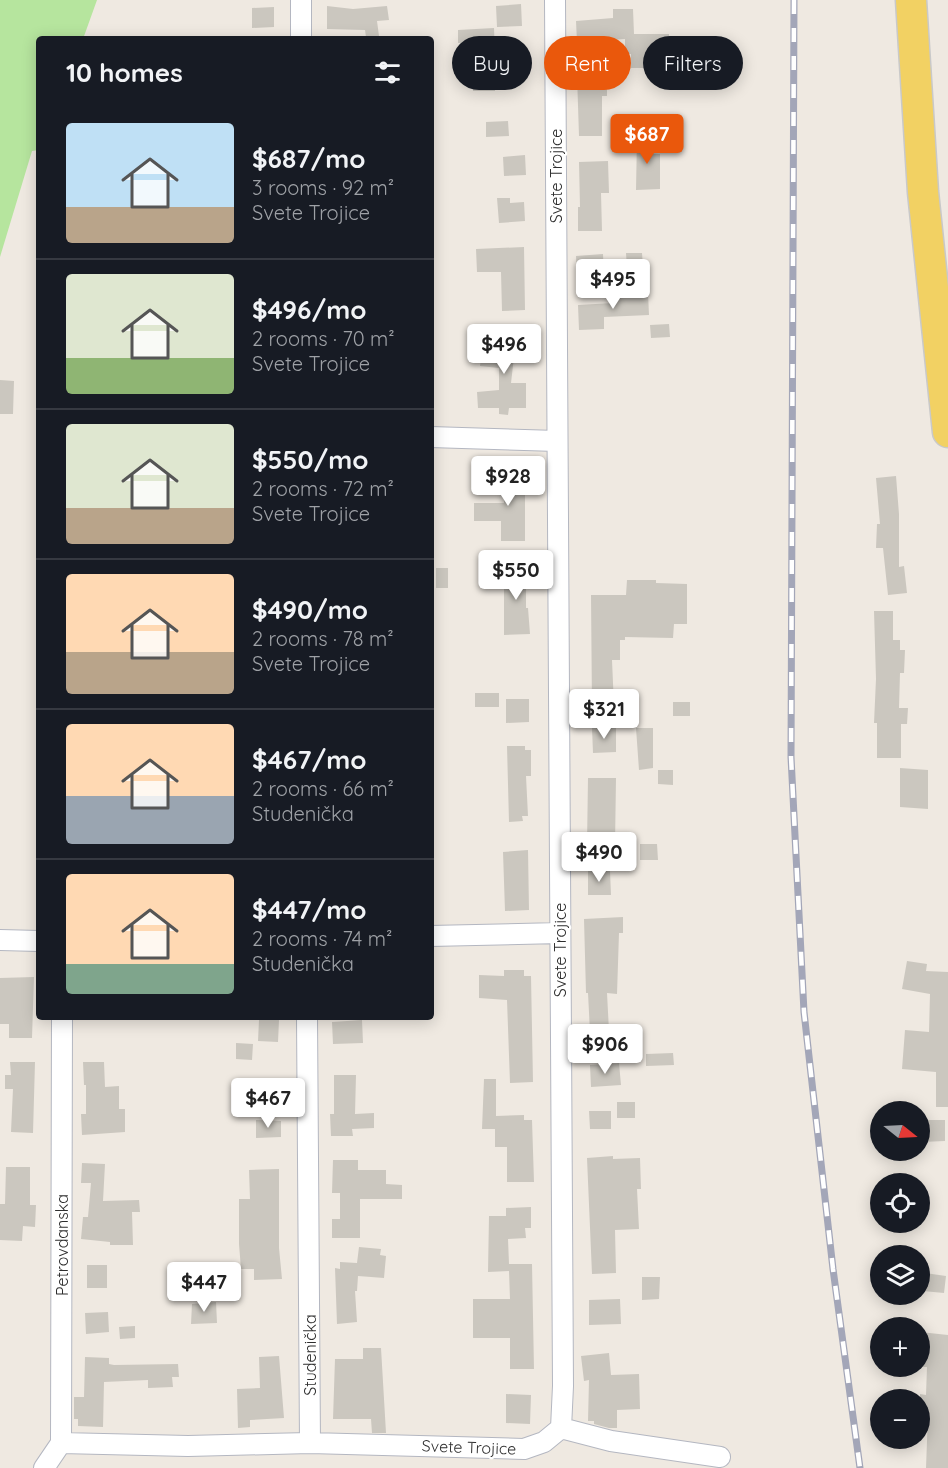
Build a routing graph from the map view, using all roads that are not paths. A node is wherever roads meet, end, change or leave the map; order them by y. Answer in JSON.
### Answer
{"nodes":[{"id":1,"x":301,"y":0,"type":"edge"},
{"id":2,"x":555,"y":0,"type":"edge"},
{"id":3,"x":910,"y":1,"type":"edge"},
{"id":4,"x":301,"y":36,"type":"edge"},
{"id":5,"x":948,"y":432,"type":"edge"},
{"id":6,"x":434,"y":437,"type":"edge"},
{"id":7,"x":557,"y":441,"type":"junction"},
{"id":8,"x":560,"y":933,"type":"junction"},
{"id":9,"x":434,"y":936,"type":"edge"},
{"id":10,"x":0,"y":940,"type":"edge"},
{"id":11,"x":36,"y":941,"type":"edge"},
{"id":12,"x":62,"y":1020,"type":"edge"},
{"id":13,"x":307,"y":1020,"type":"edge"},
{"id":14,"x":561,"y":1428,"type":"junction"},
{"id":15,"x":61,"y":1443,"type":"junction"},
{"id":16,"x":310,"y":1443,"type":"junction"},
{"id":17,"x":720,"y":1457,"type":"dead end"},
{"id":18,"x":44,"y":1468,"type":"edge"}],
"edges":[{"from":1,"to":4,"type":"street"},
{"from":2,"to":7,"type":"street","name":"Svete Trojice"},
{"from":3,"to":5,"type":"main road"},
{"from":6,"to":7,"type":"street"},
{"from":7,"to":8,"type":"street","name":"Svete Trojice"},
{"from":8,"to":9,"type":"street"},
{"from":8,"to":14,"type":"street","name":"Svete Trojice"},
{"from":10,"to":11,"type":"street"},
{"from":12,"to":15,"type":"street","name":"Petrovdanska"},
{"from":13,"to":16,"type":"street","name":"Studenička"},
{"from":14,"to":16,"type":"street","name":"Svete Trojice"},
{"from":14,"to":17,"type":"street"},
{"from":15,"to":16,"type":"street"},
{"from":15,"to":18,"type":"street"}]}
